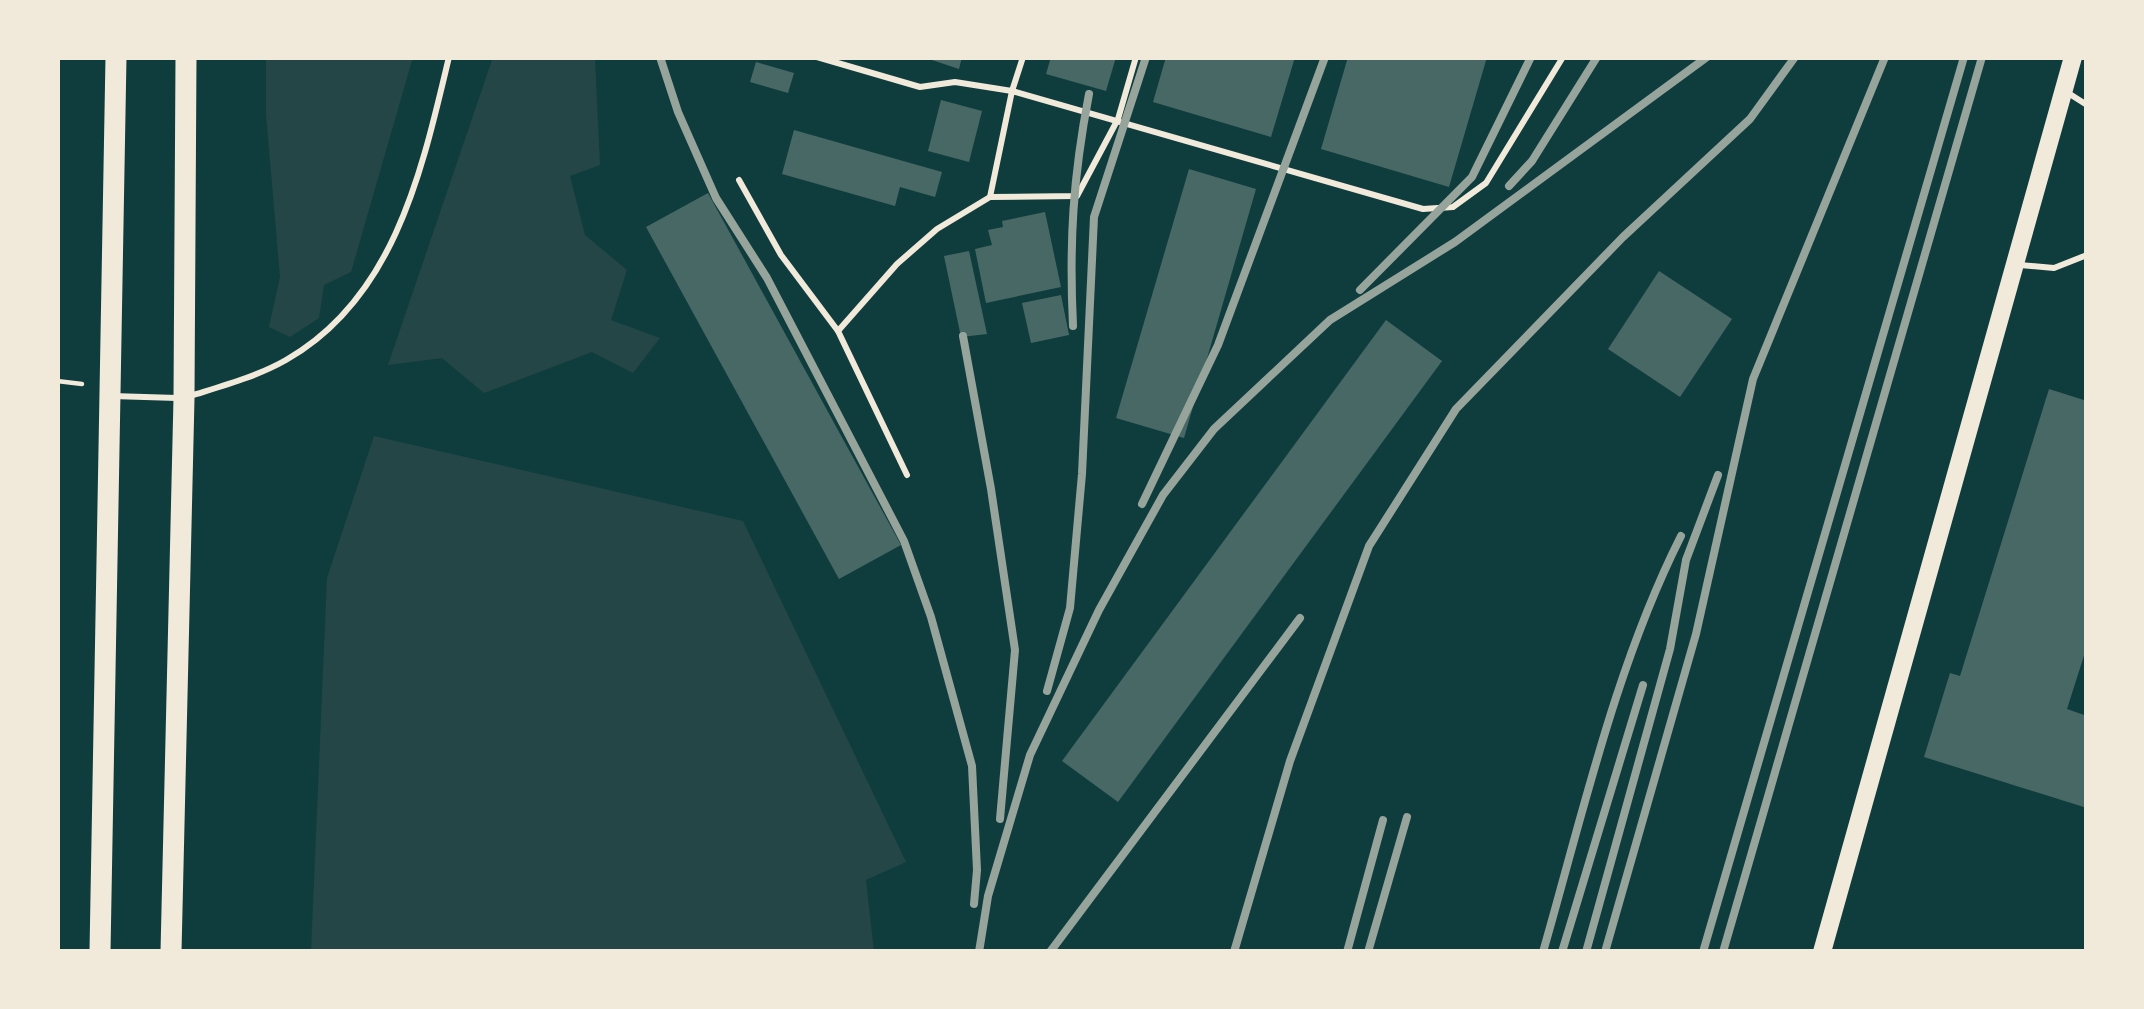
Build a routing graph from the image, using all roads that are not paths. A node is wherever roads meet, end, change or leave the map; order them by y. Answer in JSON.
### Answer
{"nodes":[{"id":1,"x":116,"y":57,"type":"edge"},
{"id":2,"x":185,"y":57,"type":"edge"},
{"id":3,"x":448,"y":57,"type":"edge"},
{"id":4,"x":817,"y":57,"type":"edge"},
{"id":5,"x":1023,"y":57,"type":"edge"},
{"id":6,"x":1136,"y":57,"type":"edge"},
{"id":7,"x":1563,"y":57,"type":"edge"},
{"id":8,"x":2074,"y":57,"type":"edge"},
{"id":9,"x":2064,"y":90,"type":"junction"},
{"id":10,"x":1012,"y":91,"type":"junction"},
{"id":11,"x":2087,"y":105,"type":"edge"},
{"id":12,"x":1118,"y":119,"type":"junction"},
{"id":13,"x":739,"y":180,"type":"dead end"},
{"id":14,"x":990,"y":197,"type":"junction"},
{"id":15,"x":2087,"y":255,"type":"edge"},
{"id":16,"x":2017,"y":264,"type":"junction"},
{"id":17,"x":838,"y":331,"type":"junction"},
{"id":18,"x":108,"y":396,"type":"junction"},
{"id":19,"x":184,"y":398,"type":"junction"},
{"id":20,"x":907,"y":475,"type":"dead end"},
{"id":21,"x":100,"y":952,"type":"edge"},
{"id":22,"x":171,"y":952,"type":"edge"},
{"id":23,"x":1822,"y":952,"type":"edge"}],
"edges":[{"from":1,"to":18,"type":"main road"},
{"from":2,"to":19,"type":"main road"},
{"from":3,"to":19,"type":"lane"},
{"from":4,"to":10,"type":"lane"},
{"from":5,"to":10,"type":"lane"},
{"from":6,"to":12,"type":"lane"},
{"from":7,"to":12,"type":"lane"},
{"from":8,"to":9,"type":"main road"},
{"from":9,"to":11,"type":"lane"},
{"from":9,"to":16,"type":"main road"},
{"from":10,"to":12,"type":"lane"},
{"from":10,"to":14,"type":"lane"},
{"from":12,"to":14,"type":"lane"},
{"from":13,"to":17,"type":"lane"},
{"from":14,"to":17,"type":"lane"},
{"from":15,"to":16,"type":"lane"},
{"from":16,"to":23,"type":"main road"},
{"from":17,"to":20,"type":"lane"},
{"from":18,"to":19,"type":"lane"},
{"from":18,"to":21,"type":"main road"},
{"from":19,"to":22,"type":"main road"}]}
